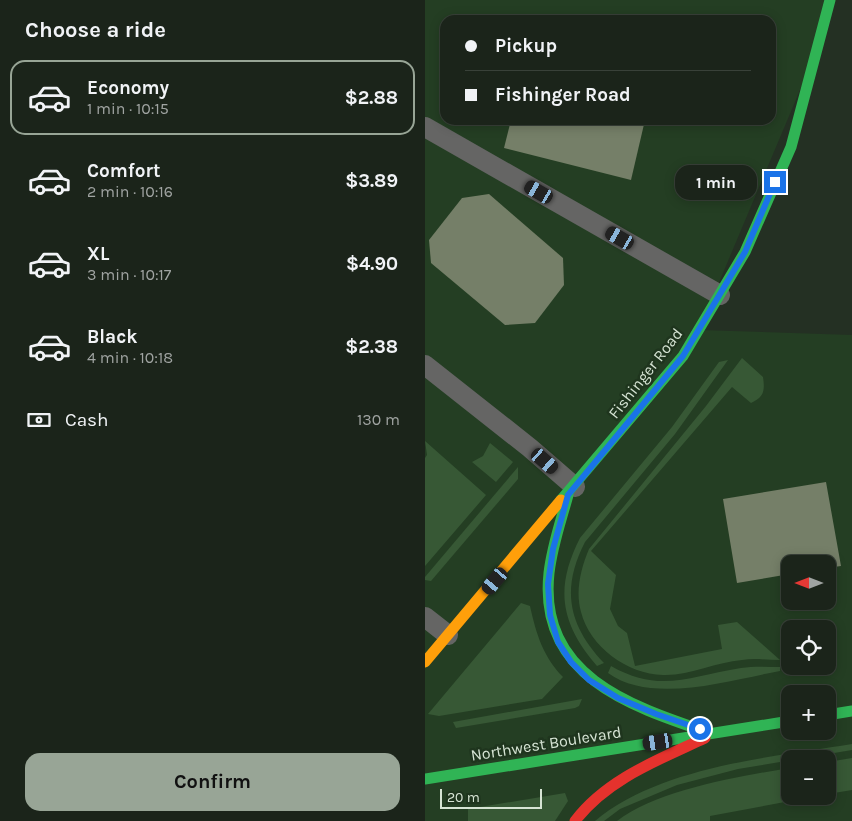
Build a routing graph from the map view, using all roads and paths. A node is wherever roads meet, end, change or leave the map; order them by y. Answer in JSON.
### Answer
{"nodes":[{"id":1,"x":830,"y":0,"type":"edge"},
{"id":2,"x":425,"y":127,"type":"edge"},
{"id":3,"x":720,"y":295,"type":"junction"},
{"id":4,"x":425,"y":365,"type":"edge"},
{"id":5,"x":571,"y":491,"type":"junction"},
{"id":6,"x":425,"y":617,"type":"edge"},
{"id":7,"x":448,"y":635,"type":"junction"},
{"id":8,"x":425,"y":662,"type":"edge"},
{"id":9,"x":852,"y":711,"type":"edge"},
{"id":10,"x":836,"y":714,"type":"edge"},
{"id":11,"x":781,"y":723,"type":"edge"},
{"id":12,"x":714,"y":734,"type":"junction"},
{"id":13,"x":425,"y":779,"type":"edge"},
{"id":14,"x":575,"y":821,"type":"edge"}],
"edges":[{"from":1,"to":3,"type":"main road","name":"Fishinger Road"},
{"from":2,"to":3,"type":"lane"},
{"from":3,"to":5,"type":"main road","name":"Fishinger Road"},
{"from":4,"to":5,"type":"lane"},
{"from":5,"to":7,"type":"main road","name":"Fishinger Road"},
{"from":5,"to":12,"type":"main road"},
{"from":6,"to":7,"type":"lane"},
{"from":7,"to":8,"type":"main road","name":"Fishinger Road"},
{"from":9,"to":10,"type":"main road"},
{"from":11,"to":12,"type":"main road","name":"Northwest Boulevard"},
{"from":12,"to":13,"type":"main road","name":"Northwest Boulevard"},
{"from":12,"to":14,"type":"main road"}]}
